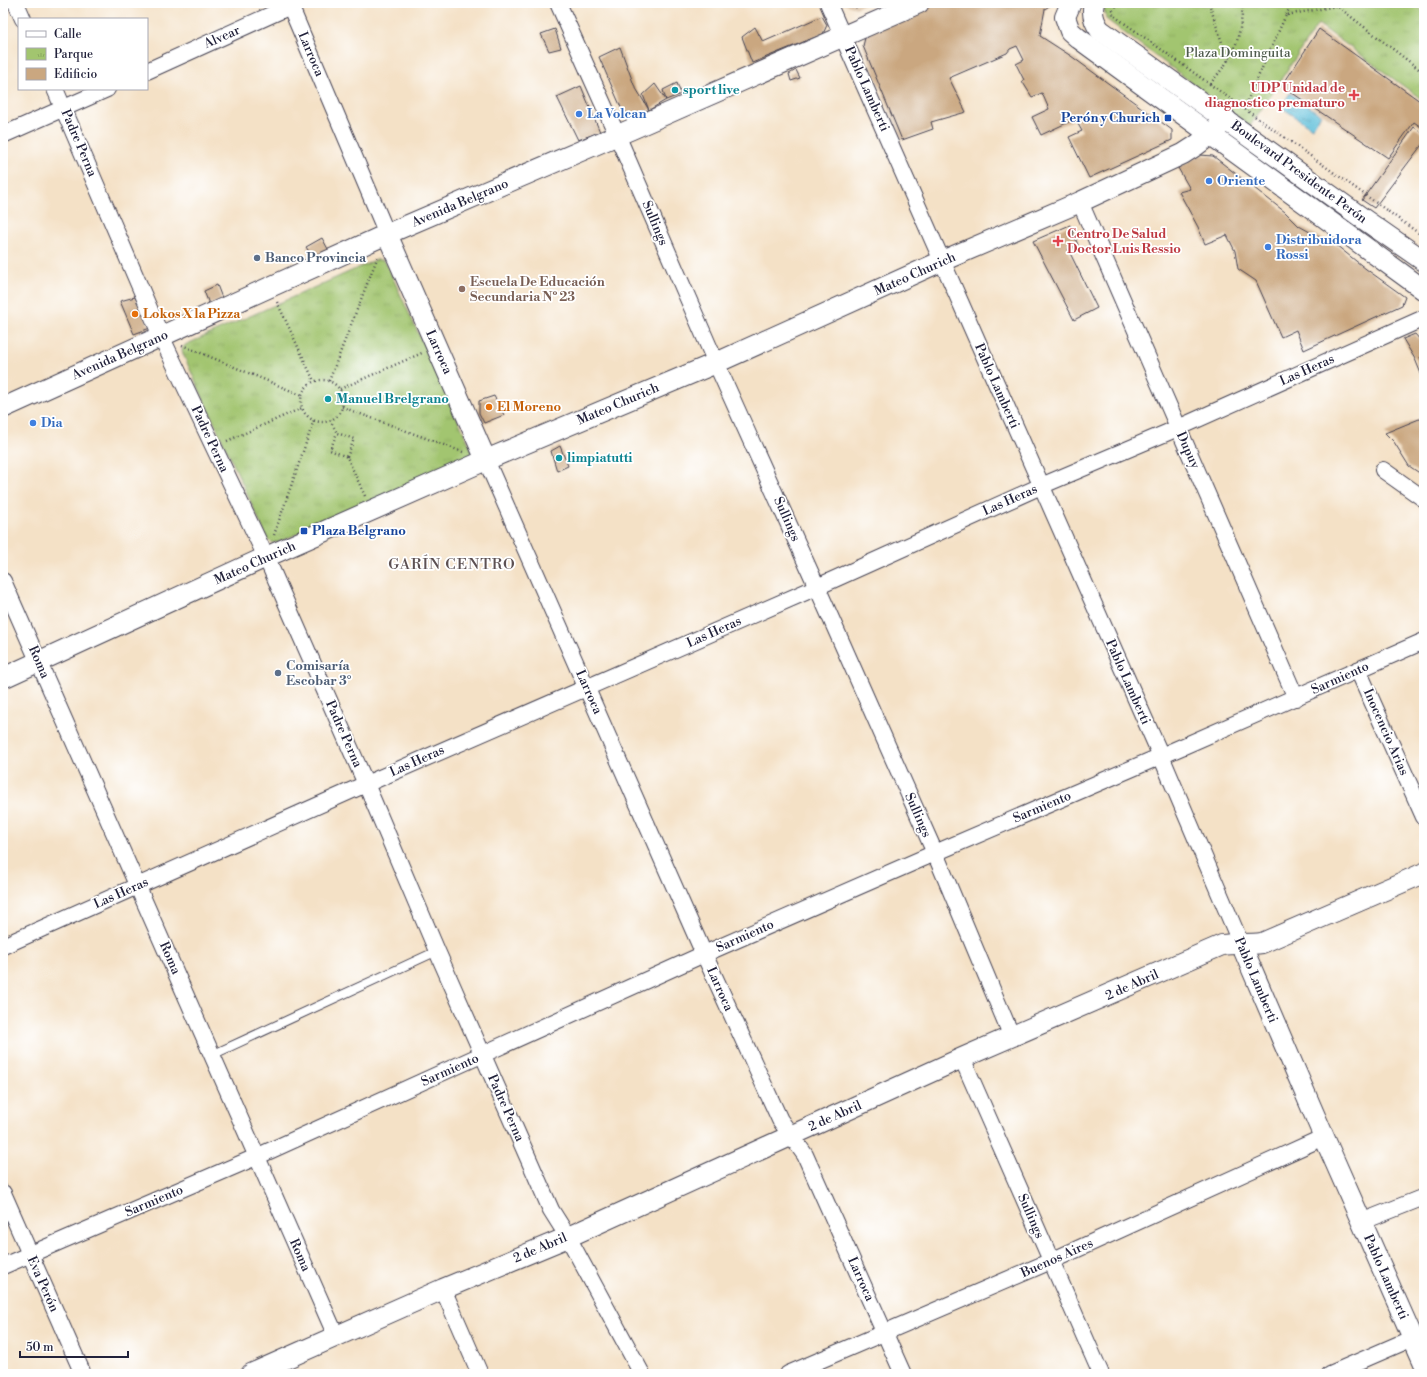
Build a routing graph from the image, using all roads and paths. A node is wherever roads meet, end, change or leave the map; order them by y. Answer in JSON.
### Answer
{"nodes":[{"id":1,"x":16,"y":3,"type":"edge"},
{"id":2,"x":558,"y":3,"type":"edge"},
{"id":3,"x":828,"y":3,"type":"edge"},
{"id":4,"x":919,"y":3,"type":"edge"},
{"id":5,"x":1071,"y":3,"type":"edge"},
{"id":6,"x":1094,"y":3,"type":"edge"},
{"id":7,"x":1118,"y":3,"type":"edge"},
{"id":8,"x":1209,"y":3,"type":"edge"},
{"id":9,"x":1242,"y":3,"type":"edge"},
{"id":10,"x":1292,"y":3,"type":"edge"},
{"id":11,"x":292,"y":4,"type":"edge"},
{"id":12,"x":1286,"y":15,"type":"junction"},
{"id":13,"x":23,"y":18,"type":"edge"},
{"id":14,"x":844,"y":36,"type":"junction"},
{"id":15,"x":1228,"y":62,"type":"junction"},
{"id":16,"x":148,"y":71,"type":"edge"},
{"id":17,"x":1424,"y":74,"type":"edge"},
{"id":18,"x":1210,"y":84,"type":"junction"},
{"id":19,"x":55,"y":90,"type":"edge"},
{"id":20,"x":106,"y":90,"type":"edge"},
{"id":21,"x":1197,"y":99,"type":"junction"},
{"id":22,"x":1244,"y":108,"type":"junction"},
{"id":23,"x":64,"y":109,"type":"junction"},
{"id":24,"x":1229,"y":122,"type":"junction"},
{"id":25,"x":617,"y":135,"type":"junction"},
{"id":26,"x":1212,"y":135,"type":"junction"},
{"id":27,"x":3,"y":136,"type":"edge"},
{"id":28,"x":1080,"y":202,"type":"junction"},
{"id":29,"x":387,"y":234,"type":"junction"},
{"id":30,"x":1424,"y":237,"type":"edge"},
{"id":31,"x":942,"y":261,"type":"junction"},
{"id":32,"x":1424,"y":261,"type":"edge"},
{"id":33,"x":270,"y":287,"type":"junction"},
{"id":34,"x":1424,"y":290,"type":"edge"},
{"id":35,"x":1424,"y":318,"type":"edge"},
{"id":36,"x":162,"y":336,"type":"junction"},
{"id":37,"x":436,"y":347,"type":"junction"},
{"id":38,"x":716,"y":364,"type":"junction"},
{"id":39,"x":314,"y":381,"type":"junction"},
{"id":40,"x":329,"y":381,"type":"junction"},
{"id":41,"x":340,"y":389,"type":"junction"},
{"id":42,"x":301,"y":395,"type":"junction"},
{"id":43,"x":342,"y":407,"type":"junction"},
{"id":44,"x":3,"y":408,"type":"edge"},
{"id":45,"x":302,"y":408,"type":"junction"},
{"id":46,"x":314,"y":420,"type":"junction"},
{"id":47,"x":330,"y":420,"type":"junction"},
{"id":48,"x":1178,"y":428,"type":"junction"},
{"id":49,"x":337,"y":432,"type":"junction"},
{"id":50,"x":214,"y":447,"type":"junction"},
{"id":51,"x":347,"y":457,"type":"junction"},
{"id":52,"x":486,"y":460,"type":"junction"},
{"id":53,"x":1383,"y":470,"type":"dead end"},
{"id":54,"x":1041,"y":486,"type":"junction"},
{"id":55,"x":1424,"y":499,"type":"edge"},
{"id":56,"x":372,"y":511,"type":"junction"},
{"id":57,"x":266,"y":557,"type":"junction"},
{"id":58,"x":3,"y":581,"type":"edge"},
{"id":59,"x":817,"y":586,"type":"junction"},
{"id":60,"x":1424,"y":641,"type":"edge"},
{"id":61,"x":40,"y":662,"type":"junction"},
{"id":62,"x":1358,"y":670,"type":"junction"},
{"id":63,"x":3,"y":678,"type":"edge"},
{"id":64,"x":587,"y":687,"type":"junction"},
{"id":65,"x":1296,"y":698,"type":"junction"},
{"id":66,"x":1161,"y":756,"type":"junction"},
{"id":67,"x":366,"y":784,"type":"junction"},
{"id":68,"x":1424,"y":817,"type":"edge"},
{"id":69,"x":935,"y":853,"type":"junction"},
{"id":70,"x":1424,"y":873,"type":"edge"},
{"id":71,"x":138,"y":886,"type":"junction"},
{"id":72,"x":1241,"y":944,"type":"junction"},
{"id":73,"x":3,"y":946,"type":"edge"},
{"id":74,"x":437,"y":951,"type":"junction"},
{"id":75,"x":704,"y":954,"type":"junction"},
{"id":76,"x":1012,"y":1037,"type":"junction"},
{"id":77,"x":212,"y":1055,"type":"junction"},
{"id":78,"x":483,"y":1055,"type":"junction"},
{"id":79,"x":962,"y":1058,"type":"junction"},
{"id":80,"x":792,"y":1136,"type":"junction"},
{"id":81,"x":1325,"y":1140,"type":"junction"},
{"id":82,"x":256,"y":1157,"type":"junction"},
{"id":83,"x":3,"y":1193,"type":"edge"},
{"id":84,"x":1424,"y":1197,"type":"edge"},
{"id":85,"x":1361,"y":1222,"type":"junction"},
{"id":86,"x":568,"y":1236,"type":"junction"},
{"id":87,"x":30,"y":1254,"type":"junction"},
{"id":88,"x":1051,"y":1261,"type":"junction"},
{"id":89,"x":3,"y":1266,"type":"edge"},
{"id":90,"x":443,"y":1289,"type":"junction"},
{"id":91,"x":885,"y":1333,"type":"junction"},
{"id":92,"x":336,"y":1336,"type":"junction"},
{"id":93,"x":1413,"y":1338,"type":"junction"},
{"id":94,"x":1424,"y":1363,"type":"edge"},
{"id":95,"x":261,"y":1372,"type":"edge"},
{"id":96,"x":84,"y":1374,"type":"edge"},
{"id":97,"x":480,"y":1374,"type":"edge"},
{"id":98,"x":642,"y":1374,"type":"edge"},
{"id":99,"x":788,"y":1374,"type":"edge"},
{"id":100,"x":903,"y":1374,"type":"edge"},
{"id":101,"x":1101,"y":1374,"type":"edge"},
{"id":102,"x":1330,"y":1374,"type":"edge"}],
"edges":[{"from":1,"to":13,"type":"street"},
{"from":2,"to":25,"type":"street","name":"Sullings"},
{"from":3,"to":14,"type":"street","name":"Pablo Lamberti"},
{"from":4,"to":14,"type":"street","name":"Avenida Belgrano"},
{"from":5,"to":26,"type":"street","name":"Boulevard Presidente Perón"},
{"from":6,"to":21,"type":"street","name":"Boulevard Presidente Perón"},
{"from":7,"to":18,"type":"path"},
{"from":8,"to":15,"type":"path"},
{"from":9,"to":15,"type":"path"},
{"from":10,"to":12,"type":"path"},
{"from":11,"to":16,"type":"street","name":"Alvear"},
{"from":11,"to":29,"type":"street","name":"Larroca"},
{"from":12,"to":17,"type":"path"},
{"from":12,"to":22,"type":"path"},
{"from":14,"to":25,"type":"street","name":"Avenida Belgrano"},
{"from":14,"to":31,"type":"street","name":"Pablo Lamberti"},
{"from":15,"to":18,"type":"path"},
{"from":18,"to":21,"type":"path"},
{"from":18,"to":22,"type":"path"},
{"from":19,"to":23,"type":"street","name":"Padre Perna"},
{"from":20,"to":23,"type":"street"},
{"from":21,"to":24,"type":"street","name":"Boulevard Presidente Perón"},
{"from":22,"to":24,"type":"path"},
{"from":22,"to":30,"type":"path"},
{"from":23,"to":27,"type":"street"},
{"from":23,"to":36,"type":"street","name":"Padre Perna"},
{"from":24,"to":26,"type":"street","name":"Mateo Churich"},
{"from":24,"to":32,"type":"street","name":"Boulevard Presidente Perón"},
{"from":25,"to":29,"type":"street","name":"Avenida Belgrano"},
{"from":25,"to":38,"type":"street","name":"Sullings"},
{"from":26,"to":28,"type":"street","name":"Mateo Churich"},
{"from":26,"to":34,"type":"street","name":"Boulevard Presidente Perón"},
{"from":28,"to":31,"type":"street","name":"Mateo Churich"},
{"from":28,"to":48,"type":"street","name":"Dupuy"},
{"from":29,"to":33,"type":"street","name":"Avenida Belgrano"},
{"from":29,"to":37,"type":"street","name":"Larroca"},
{"from":29,"to":40,"type":"path"},
{"from":31,"to":38,"type":"street","name":"Mateo Churich"},
{"from":31,"to":54,"type":"street","name":"Pablo Lamberti"},
{"from":33,"to":36,"type":"street","name":"Avenida Belgrano"},
{"from":33,"to":39,"type":"path"},
{"from":35,"to":48,"type":"street","name":"Las Heras"},
{"from":36,"to":42,"type":"path"},
{"from":36,"to":44,"type":"street","name":"Avenida Belgrano"},
{"from":36,"to":50,"type":"street","name":"Padre Perna"},
{"from":37,"to":41,"type":"path"},
{"from":37,"to":52,"type":"street","name":"Larroca"},
{"from":38,"to":52,"type":"street","name":"Mateo Churich"},
{"from":38,"to":59,"type":"street","name":"Sullings"},
{"from":39,"to":40,"type":"path"},
{"from":39,"to":42,"type":"path"},
{"from":40,"to":41,"type":"path"},
{"from":41,"to":43,"type":"path"},
{"from":42,"to":45,"type":"path"},
{"from":43,"to":47,"type":"path"},
{"from":43,"to":52,"type":"path"},
{"from":45,"to":46,"type":"path"},
{"from":45,"to":50,"type":"path"},
{"from":46,"to":47,"type":"path"},
{"from":46,"to":57,"type":"path"},
{"from":47,"to":49,"type":"path"},
{"from":48,"to":54,"type":"street","name":"Las Heras"},
{"from":48,"to":65,"type":"street","name":"Dupuy"},
{"from":49,"to":51,"type":"path"},
{"from":49,"to":51,"type":"path"},
{"from":50,"to":57,"type":"street","name":"Padre Perna"},
{"from":51,"to":56,"type":"path"},
{"from":52,"to":56,"type":"street","name":"Mateo Churich"},
{"from":52,"to":64,"type":"street","name":"Larroca"},
{"from":53,"to":55,"type":"street"},
{"from":54,"to":59,"type":"street","name":"Las Heras"},
{"from":54,"to":66,"type":"street","name":"Pablo Lamberti"},
{"from":56,"to":57,"type":"street","name":"Mateo Churich"},
{"from":57,"to":61,"type":"street","name":"Mateo Churich"},
{"from":57,"to":67,"type":"street","name":"Padre Perna"},
{"from":58,"to":61,"type":"street","name":"Roma"},
{"from":59,"to":64,"type":"street","name":"Las Heras"},
{"from":59,"to":69,"type":"street","name":"Sullings"},
{"from":60,"to":62,"type":"street","name":"Sarmiento"},
{"from":61,"to":63,"type":"street","name":"Mateo Churich"},
{"from":61,"to":71,"type":"street","name":"Roma"},
{"from":62,"to":65,"type":"street","name":"Sarmiento"},
{"from":62,"to":68,"type":"street","name":"Inocencio Arias"},
{"from":64,"to":67,"type":"street","name":"Las Heras"},
{"from":64,"to":75,"type":"street","name":"Larroca"},
{"from":65,"to":66,"type":"street","name":"Sarmiento"},
{"from":66,"to":69,"type":"street","name":"Sarmiento"},
{"from":66,"to":72,"type":"street","name":"Pablo Lamberti"},
{"from":67,"to":71,"type":"street","name":"Las Heras"},
{"from":67,"to":74,"type":"street","name":"Padre Perna"},
{"from":69,"to":75,"type":"street","name":"Sarmiento"},
{"from":69,"to":76,"type":"street","name":"Sullings"},
{"from":70,"to":72,"type":"street","name":"2 de Abril"},
{"from":71,"to":73,"type":"street","name":"Las Heras"},
{"from":71,"to":77,"type":"street","name":"Roma"},
{"from":72,"to":76,"type":"street","name":"2 de Abril"},
{"from":72,"to":81,"type":"street","name":"Pablo Lamberti"},
{"from":74,"to":77,"type":"lane"},
{"from":74,"to":78,"type":"street","name":"Padre Perna"},
{"from":75,"to":78,"type":"street","name":"Sarmiento"},
{"from":75,"to":80,"type":"street","name":"Larroca"},
{"from":76,"to":79,"type":"street","name":"2 de Abril"},
{"from":77,"to":82,"type":"street","name":"Roma"},
{"from":78,"to":82,"type":"street","name":"Sarmiento"},
{"from":78,"to":86,"type":"street","name":"Padre Perna"},
{"from":79,"to":80,"type":"street","name":"2 de Abril"},
{"from":79,"to":88,"type":"street","name":"Sullings"},
{"from":80,"to":86,"type":"street","name":"2 de Abril"},
{"from":80,"to":91,"type":"street","name":"Larroca"},
{"from":81,"to":85,"type":"street","name":"Pablo Lamberti"},
{"from":81,"to":88,"type":"street","name":"Buenos Aires"},
{"from":82,"to":87,"type":"street","name":"Sarmiento"},
{"from":82,"to":92,"type":"street","name":"Roma"},
{"from":83,"to":87,"type":"street","name":"Eva Perón"},
{"from":84,"to":85,"type":"street"},
{"from":85,"to":93,"type":"street","name":"Pablo Lamberti"},
{"from":86,"to":90,"type":"street","name":"2 de Abril"},
{"from":86,"to":98,"type":"street","name":"Padre Perna"},
{"from":87,"to":89,"type":"street","name":"Sarmiento"},
{"from":87,"to":96,"type":"street","name":"Eva Perón"},
{"from":88,"to":91,"type":"street","name":"Buenos Aires"},
{"from":88,"to":101,"type":"street","name":"Sullings"},
{"from":90,"to":92,"type":"street","name":"2 de Abril"},
{"from":90,"to":97,"type":"street"},
{"from":91,"to":99,"type":"street","name":"Buenos Aires"},
{"from":91,"to":100,"type":"street","name":"Larroca"},
{"from":92,"to":95,"type":"street","name":"2 de Abril"},
{"from":93,"to":94,"type":"street","name":"Pablo Lamberti"},
{"from":93,"to":102,"type":"street"}]}
